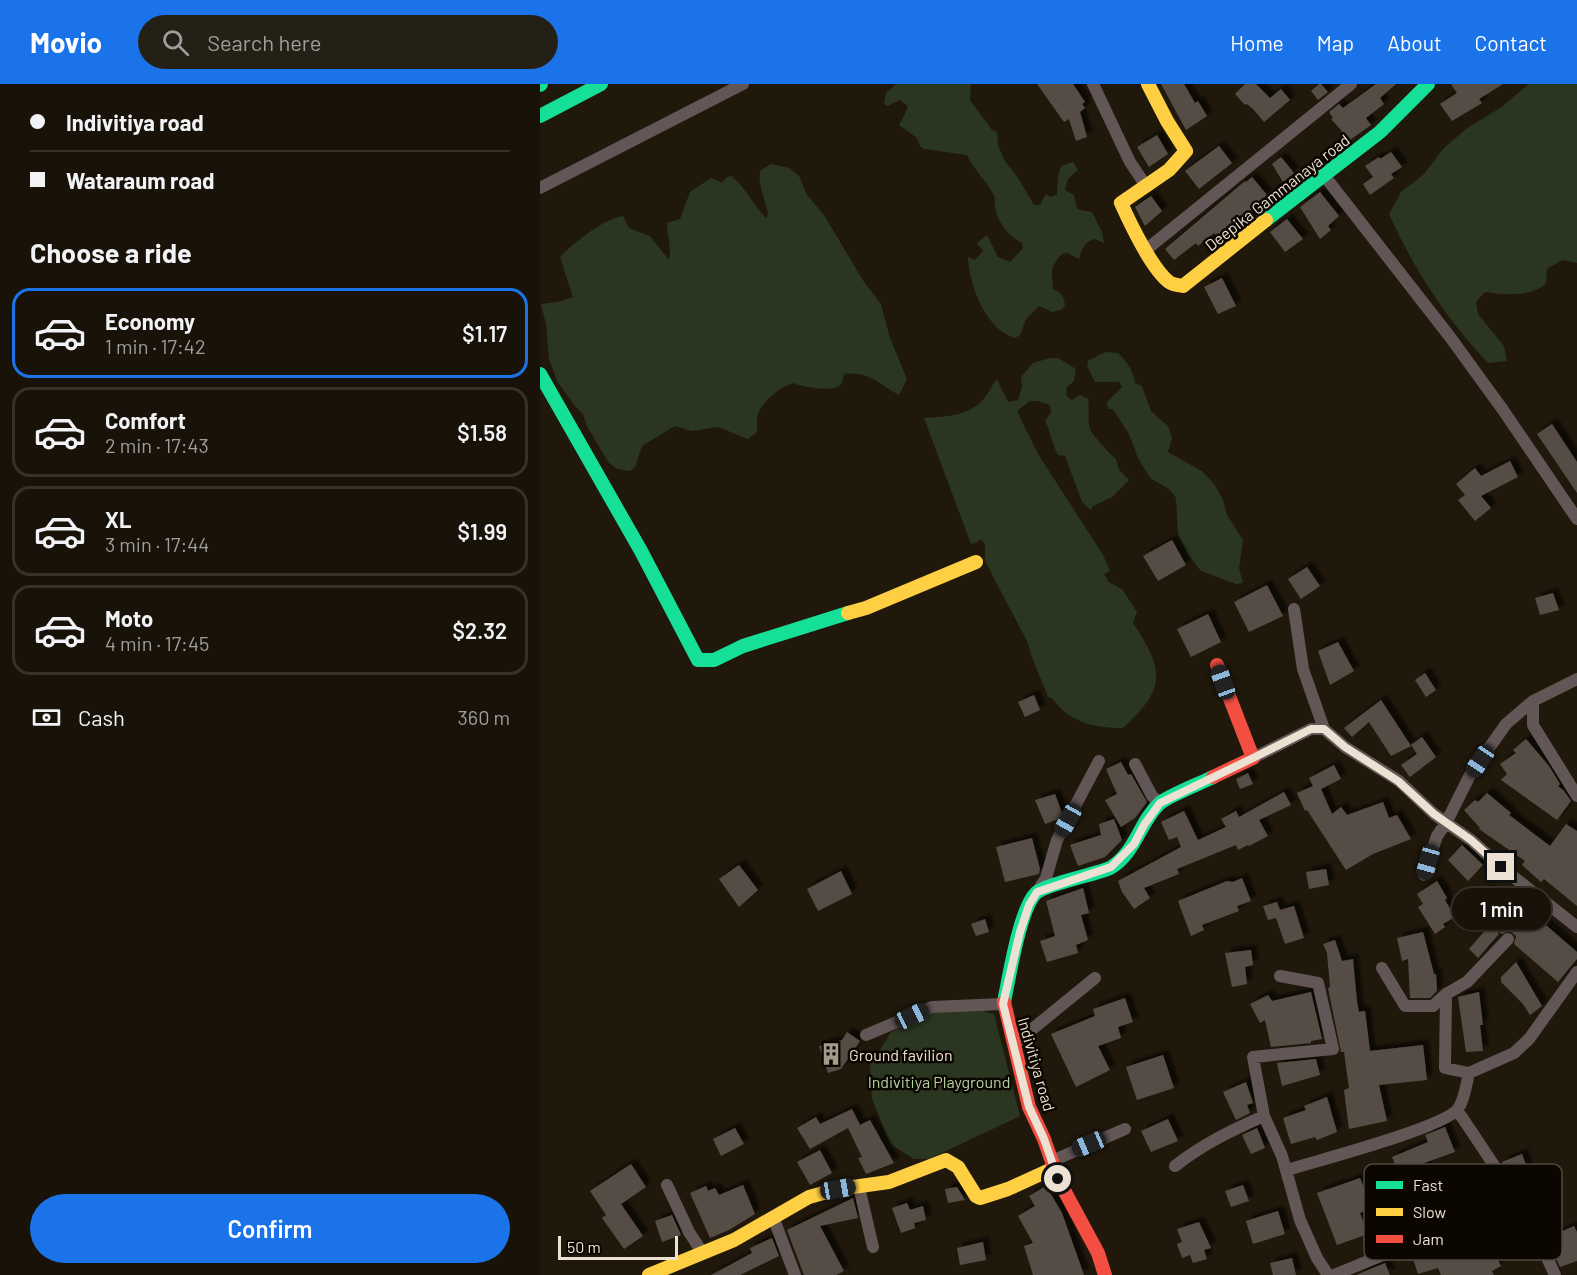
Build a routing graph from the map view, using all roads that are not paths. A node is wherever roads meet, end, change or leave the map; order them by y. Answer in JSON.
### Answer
{"nodes":[{"id":1,"x":601,"y":84,"type":"edge"},
{"id":2,"x":743,"y":84,"type":"edge"},
{"id":3,"x":1093,"y":84,"type":"edge"},
{"id":4,"x":1148,"y":84,"type":"edge"},
{"id":5,"x":1350,"y":84,"type":"edge"},
{"id":6,"x":1428,"y":84,"type":"edge"},
{"id":7,"x":540,"y":116,"type":"edge"},
{"id":8,"x":1323,"y":174,"type":"junction"},
{"id":9,"x":1146,"y":186,"type":"junction"},
{"id":10,"x":540,"y":188,"type":"edge"},
{"id":11,"x":1147,"y":249,"type":"junction"},
{"id":12,"x":540,"y":374,"type":"edge"},
{"id":13,"x":1577,"y":519,"type":"edge"},
{"id":14,"x":976,"y":561,"type":"dead end"},
{"id":15,"x":1294,"y":609,"type":"dead end"},
{"id":16,"x":1217,"y":665,"type":"dead end"},
{"id":17,"x":1577,"y":679,"type":"edge"},
{"id":18,"x":1533,"y":700,"type":"junction"},
{"id":19,"x":1324,"y":729,"type":"junction"},
{"id":20,"x":1253,"y":758,"type":"junction"},
{"id":21,"x":1099,"y":761,"type":"dead end"},
{"id":22,"x":1135,"y":764,"type":"dead end"},
{"id":23,"x":1577,"y":796,"type":"edge"},
{"id":24,"x":1160,"y":803,"type":"junction"},
{"id":25,"x":1446,"y":823,"type":"junction"},
{"id":26,"x":1424,"y":875,"type":"dead end"},
{"id":27,"x":1037,"y":892,"type":"junction"},
{"id":28,"x":1577,"y":927,"type":"edge"},
{"id":29,"x":1508,"y":939,"type":"dead end"},
{"id":30,"x":1382,"y":968,"type":"dead end"},
{"id":31,"x":1577,"y":972,"type":"edge"},
{"id":32,"x":1280,"y":976,"type":"dead end"},
{"id":33,"x":1095,"y":978,"type":"dead end"},
{"id":34,"x":1446,"y":994,"type":"junction"},
{"id":35,"x":1003,"y":1004,"type":"junction"},
{"id":36,"x":866,"y":1035,"type":"dead end"},
{"id":37,"x":1014,"y":1044,"type":"junction"},
{"id":38,"x":1468,"y":1074,"type":"junction"},
{"id":39,"x":1457,"y":1110,"type":"junction"},
{"id":40,"x":1264,"y":1116,"type":"junction"},
{"id":41,"x":1125,"y":1129,"type":"dead end"},
{"id":42,"x":1053,"y":1164,"type":"junction"},
{"id":43,"x":1494,"y":1164,"type":"edge"},
{"id":44,"x":1175,"y":1166,"type":"dead end"},
{"id":45,"x":1287,"y":1170,"type":"junction"},
{"id":46,"x":667,"y":1185,"type":"dead end"},
{"id":47,"x":860,"y":1187,"type":"junction"},
{"id":48,"x":773,"y":1216,"type":"junction"},
{"id":49,"x":873,"y":1247,"type":"dead end"},
{"id":50,"x":702,"y":1252,"type":"junction"},
{"id":51,"x":1371,"y":1260,"type":"edge"},
{"id":52,"x":1547,"y":1260,"type":"edge"},
{"id":53,"x":649,"y":1275,"type":"edge"},
{"id":54,"x":795,"y":1275,"type":"edge"},
{"id":55,"x":1105,"y":1275,"type":"edge"},
{"id":56,"x":1328,"y":1275,"type":"edge"},
{"id":57,"x":1334,"y":1275,"type":"edge"},
{"id":58,"x":1555,"y":1275,"type":"edge"}],
"edges":[{"from":1,"to":7,"type":"main road"},
{"from":2,"to":10,"type":"street"},
{"from":3,"to":9,"type":"street"},
{"from":4,"to":9,"type":"main road","name":"Deepika Gammanaya road"},
{"from":5,"to":11,"type":"street"},
{"from":6,"to":8,"type":"main road","name":"Deepika Gammanaya road"},
{"from":8,"to":11,"type":"main road","name":"Deepika Gammanaya road"},
{"from":8,"to":13,"type":"street"},
{"from":9,"to":11,"type":"main road","name":"Deepika Gammanaya road"},
{"from":12,"to":14,"type":"main road"},
{"from":15,"to":19,"type":"street"},
{"from":16,"to":20,"type":"main road"},
{"from":17,"to":18,"type":"street"},
{"from":18,"to":23,"type":"street"},
{"from":18,"to":25,"type":"street"},
{"from":19,"to":20,"type":"street"},
{"from":19,"to":25,"type":"street"},
{"from":20,"to":24,"type":"main road"},
{"from":21,"to":27,"type":"street"},
{"from":22,"to":24,"type":"street"},
{"from":24,"to":27,"type":"main road"},
{"from":25,"to":26,"type":"street"},
{"from":25,"to":28,"type":"street"},
{"from":27,"to":35,"type":"main road","name":"Indivitiya road"},
{"from":29,"to":34,"type":"street"},
{"from":30,"to":34,"type":"street"},
{"from":31,"to":38,"type":"street"},
{"from":32,"to":40,"type":"street"},
{"from":33,"to":37,"type":"street"},
{"from":34,"to":38,"type":"street"},
{"from":35,"to":36,"type":"street"},
{"from":35,"to":37,"type":"main road","name":"Indivitiya road"},
{"from":37,"to":42,"type":"main road","name":"Indivitiya road"},
{"from":38,"to":39,"type":"street"},
{"from":39,"to":43,"type":"street"},
{"from":39,"to":45,"type":"street"},
{"from":40,"to":44,"type":"street"},
{"from":40,"to":45,"type":"street"},
{"from":41,"to":42,"type":"street"},
{"from":42,"to":47,"type":"main road"},
{"from":42,"to":55,"type":"main road","name":"Indivitiya road"},
{"from":45,"to":56,"type":"street"},
{"from":46,"to":50,"type":"street"},
{"from":47,"to":48,"type":"main road"},
{"from":47,"to":49,"type":"street"},
{"from":48,"to":50,"type":"main road"},
{"from":48,"to":54,"type":"street"},
{"from":50,"to":53,"type":"main road"},
{"from":51,"to":57,"type":"street"},
{"from":52,"to":58,"type":"street"}]}
